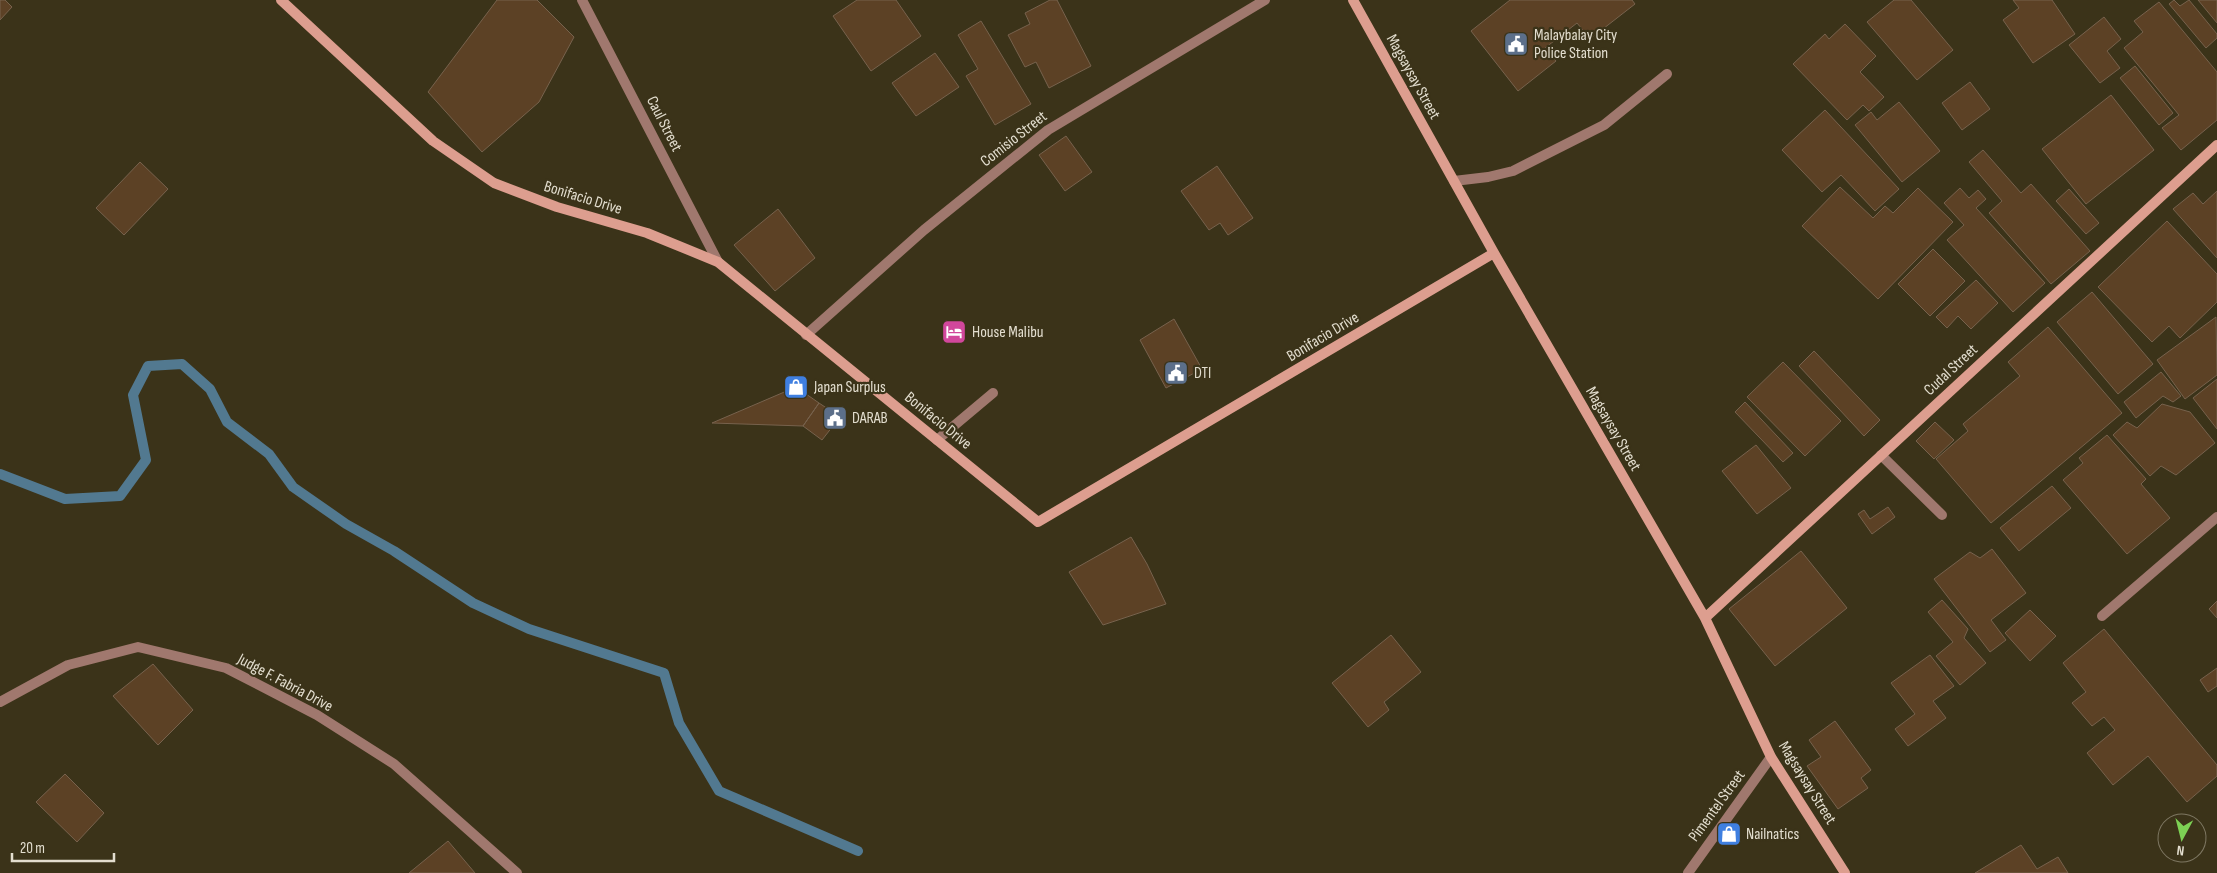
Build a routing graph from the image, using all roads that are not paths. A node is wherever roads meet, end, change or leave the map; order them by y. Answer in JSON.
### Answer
{"nodes":[{"id":1,"x":281,"y":0,"type":"edge"},
{"id":2,"x":582,"y":0,"type":"edge"},
{"id":3,"x":1265,"y":0,"type":"edge"},
{"id":4,"x":1353,"y":0,"type":"edge"},
{"id":5,"x":1667,"y":74,"type":"dead end"},
{"id":6,"x":2217,"y":145,"type":"edge"},
{"id":7,"x":1454,"y":181,"type":"junction"},
{"id":8,"x":1494,"y":253,"type":"junction"},
{"id":9,"x":718,"y":262,"type":"junction"},
{"id":10,"x":806,"y":335,"type":"junction"},
{"id":11,"x":993,"y":393,"type":"dead end"},
{"id":12,"x":938,"y":440,"type":"junction"},
{"id":13,"x":1881,"y":455,"type":"junction"},
{"id":14,"x":1942,"y":515,"type":"dead end"},
{"id":15,"x":2217,"y":517,"type":"edge"},
{"id":16,"x":2102,"y":616,"type":"dead end"},
{"id":17,"x":1705,"y":618,"type":"junction"},
{"id":18,"x":0,"y":702,"type":"edge"},
{"id":19,"x":1771,"y":757,"type":"junction"},
{"id":20,"x":517,"y":873,"type":"edge"},
{"id":21,"x":1688,"y":873,"type":"edge"},
{"id":22,"x":1845,"y":873,"type":"edge"}],
"edges":[{"from":1,"to":9,"type":"street","name":"Bonifacio Drive"},
{"from":2,"to":9,"type":"street","name":"Caul Street"},
{"from":3,"to":10,"type":"street","name":"Comisio Street"},
{"from":4,"to":7,"type":"street","name":"Magsaysay Street"},
{"from":5,"to":7,"type":"street"},
{"from":6,"to":13,"type":"street","name":"Cudal Street"},
{"from":7,"to":8,"type":"street","name":"Magsaysay Street"},
{"from":8,"to":12,"type":"street","name":"Bonifacio Drive"},
{"from":8,"to":17,"type":"street","name":"Magsaysay Street"},
{"from":9,"to":10,"type":"street","name":"Bonifacio Drive"},
{"from":10,"to":12,"type":"street","name":"Bonifacio Drive"},
{"from":11,"to":12,"type":"street"},
{"from":13,"to":14,"type":"street"},
{"from":13,"to":17,"type":"street","name":"Cudal Street"},
{"from":15,"to":16,"type":"street"},
{"from":17,"to":19,"type":"street","name":"Magsaysay Street"},
{"from":18,"to":20,"type":"street","name":"Judge F. Fabria Drive"},
{"from":19,"to":21,"type":"street","name":"Pimentel Street"},
{"from":19,"to":22,"type":"street","name":"Magsaysay Street"}]}
